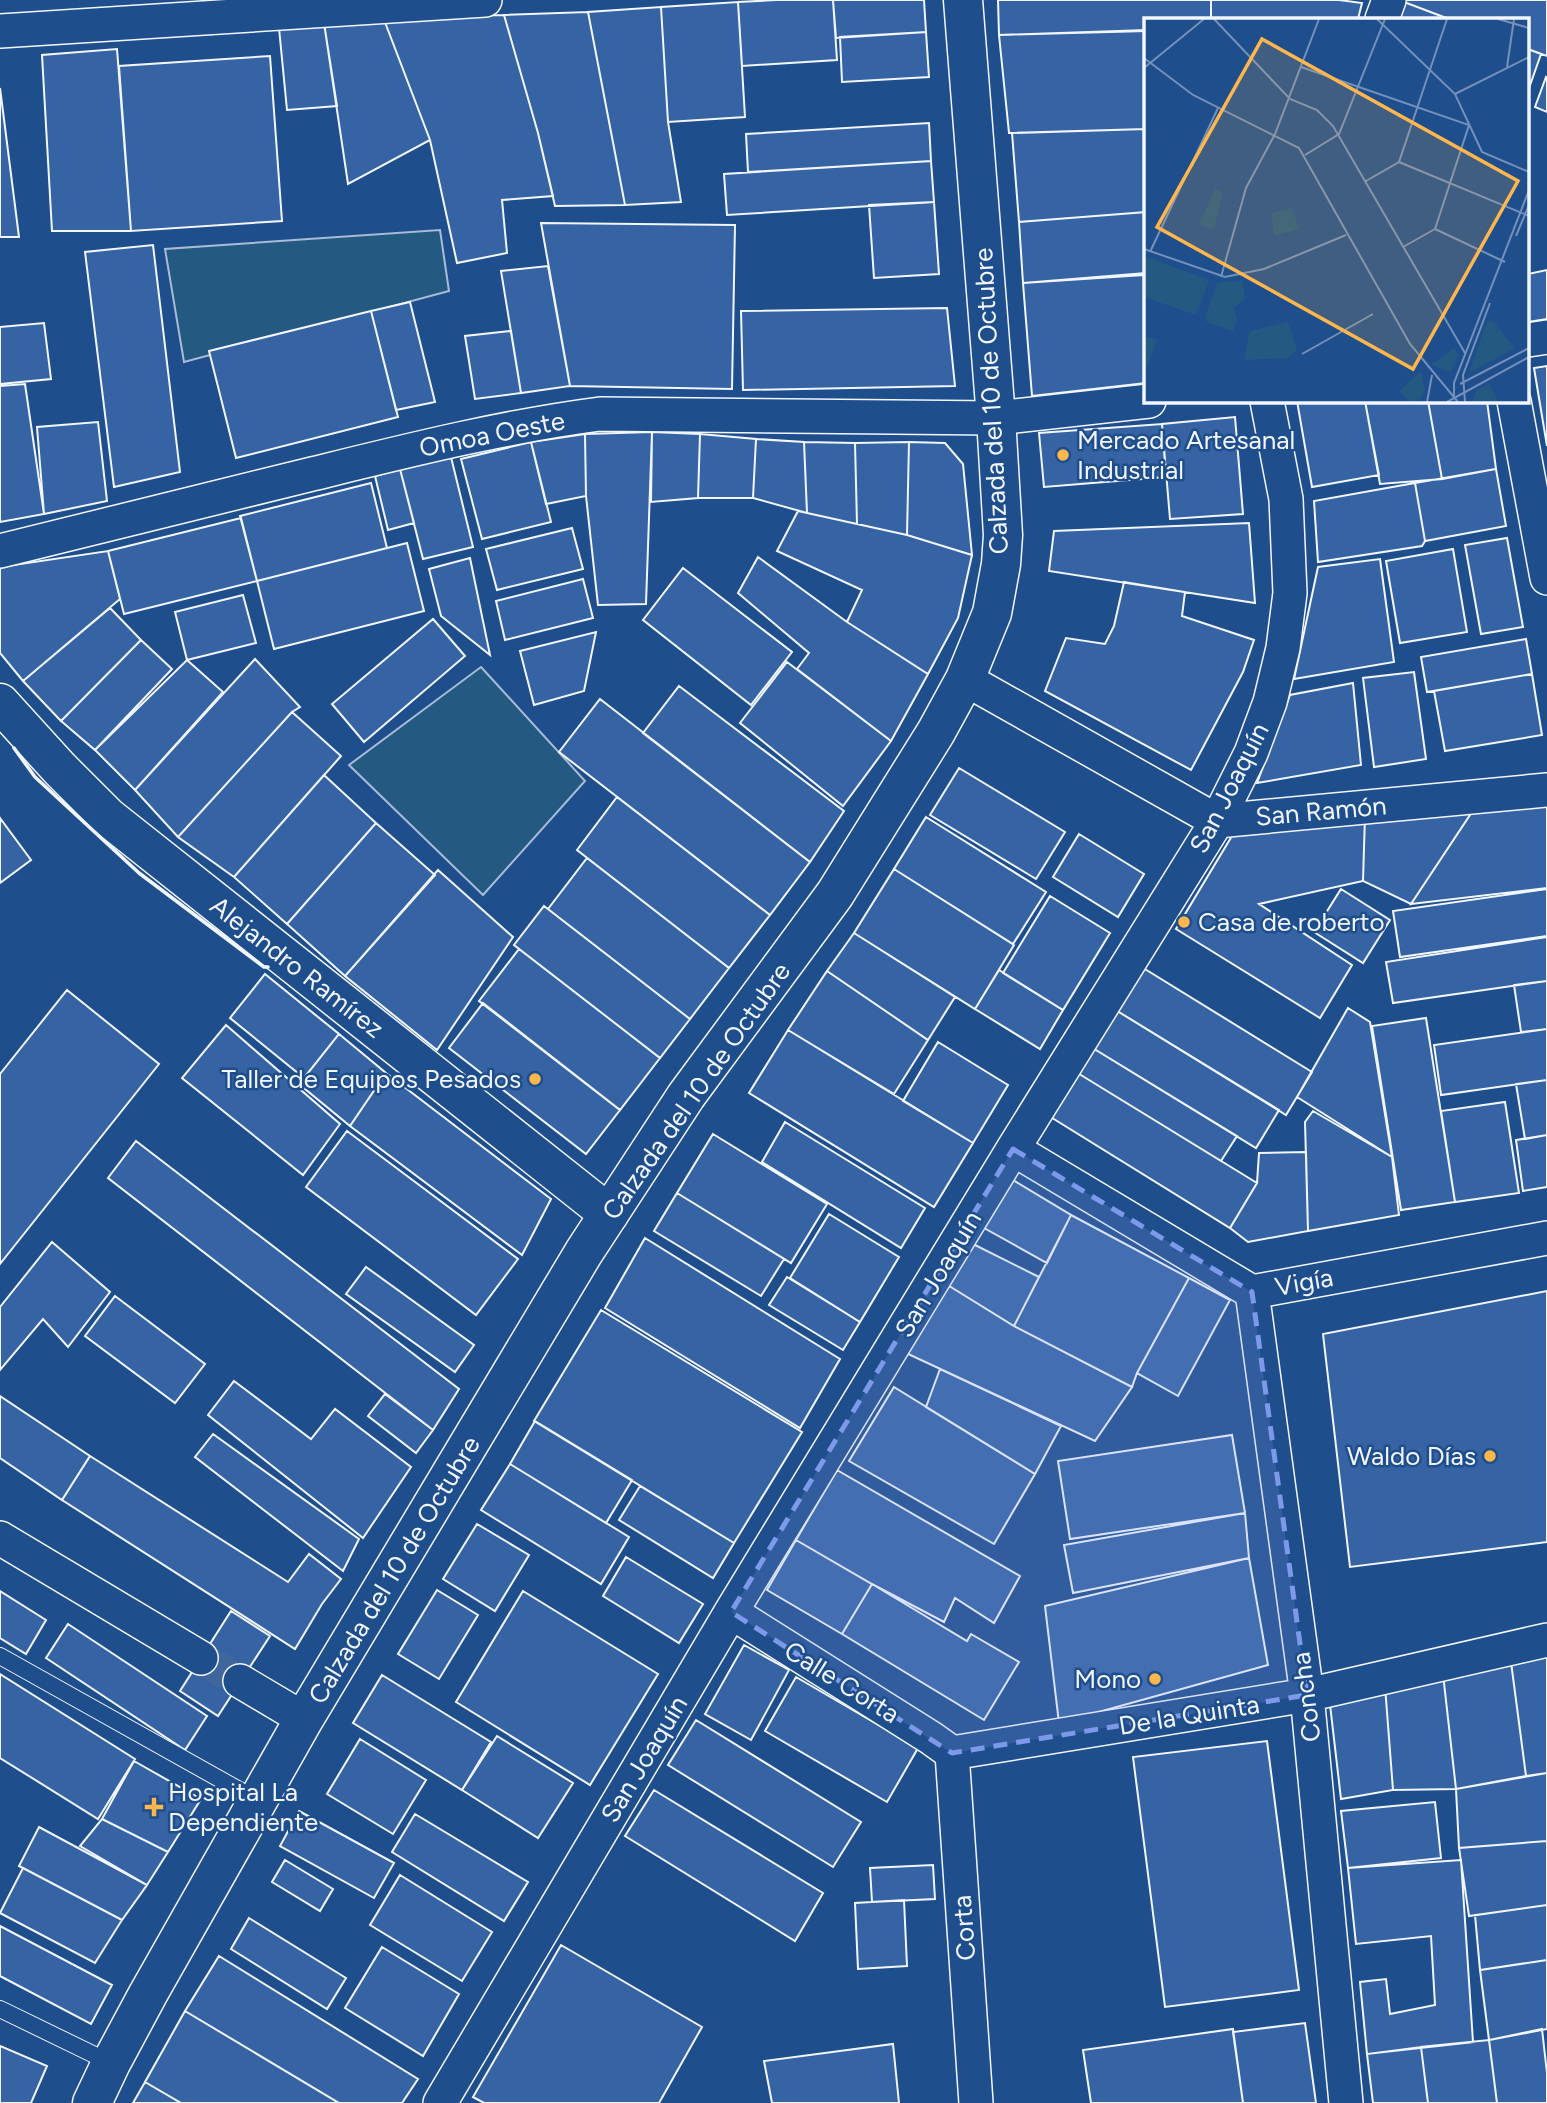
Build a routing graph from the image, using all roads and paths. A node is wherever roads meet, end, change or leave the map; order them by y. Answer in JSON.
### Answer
{"nodes":[{"id":1,"x":485,"y":0,"type":"edge"},
{"id":2,"x":963,"y":0,"type":"edge"},
{"id":3,"x":1389,"y":0,"type":"edge"},
{"id":4,"x":1382,"y":18,"type":"edge"},
{"id":5,"x":0,"y":31,"type":"edge"},
{"id":6,"x":1144,"y":402,"type":"edge"},
{"id":7,"x":1268,"y":402,"type":"edge"},
{"id":8,"x":1514,"y":402,"type":"edge"},
{"id":9,"x":996,"y":418,"type":"junction"},
{"id":10,"x":0,"y":551,"type":"edge"},
{"id":11,"x":1547,"y":578,"type":"edge"},
{"id":12,"x":965,"y":679,"type":"junction"},
{"id":13,"x":0,"y":703,"type":"edge"},
{"id":14,"x":1547,"y":790,"type":"edge"},
{"id":15,"x":1217,"y":821,"type":"junction"},
{"id":16,"x":1013,"y":1149,"type":"junction"},
{"id":17,"x":609,"y":1214,"type":"junction"},
{"id":18,"x":1547,"y":1238,"type":"edge"},
{"id":19,"x":1252,"y":1292,"type":"junction"},
{"id":20,"x":0,"y":1538,"type":"edge"},
{"id":21,"x":731,"y":1612,"type":"junction"},
{"id":22,"x":1547,"y":1640,"type":"edge"},
{"id":23,"x":0,"y":1656,"type":"edge"},
{"id":24,"x":201,"y":1658,"type":"tunnel mouth"},
{"id":25,"x":240,"y":1681,"type":"tunnel mouth"},
{"id":26,"x":1307,"y":1695,"type":"junction"},
{"id":27,"x":304,"y":1719,"type":"junction"},
{"id":28,"x":952,"y":1753,"type":"junction"},
{"id":29,"x":258,"y":1801,"type":"junction"},
{"id":30,"x":0,"y":2009,"type":"edge"},
{"id":31,"x":111,"y":2063,"type":"junction"},
{"id":32,"x":92,"y":2103,"type":"edge"},
{"id":33,"x":440,"y":2103,"type":"edge"},
{"id":34,"x":976,"y":2103,"type":"edge"},
{"id":35,"x":1346,"y":2103,"type":"edge"}],
"edges":[{"from":1,"to":5,"type":"street"},
{"from":2,"to":9,"type":"main road","name":"Calzada del 10 de Octubre"},
{"from":3,"to":4,"type":"street"},
{"from":6,"to":9,"type":"street","name":"Omoa Oeste"},
{"from":7,"to":15,"type":"street","name":"San Joaquín"},
{"from":8,"to":11,"type":"street"},
{"from":9,"to":10,"type":"street","name":"Omoa Oeste"},
{"from":9,"to":12,"type":"main road","name":"Calzada del 10 de Octubre"},
{"from":12,"to":15,"type":"street","name":"San Ramón"},
{"from":12,"to":17,"type":"main road","name":"Calzada del 10 de Octubre"},
{"from":13,"to":17,"type":"main road","name":"Alejandro Ramírez"},
{"from":14,"to":15,"type":"street","name":"San Ramón"},
{"from":15,"to":16,"type":"street","name":"San Joaquín"},
{"from":16,"to":19,"type":"street","name":"Vigía"},
{"from":16,"to":21,"type":"street","name":"San Joaquín"},
{"from":17,"to":27,"type":"main road","name":"Calzada del 10 de Octubre"},
{"from":18,"to":19,"type":"street","name":"Vigía"},
{"from":19,"to":26,"type":"street","name":"Concha"},
{"from":20,"to":24,"type":"street"},
{"from":21,"to":28,"type":"street","name":"Calle Corta"},
{"from":21,"to":33,"type":"street","name":"San Joaquín"},
{"from":22,"to":26,"type":"street","name":"De la Quinta"},
{"from":23,"to":29,"type":"lane"},
{"from":25,"to":27,"type":"street"},
{"from":26,"to":28,"type":"street","name":"De la Quinta"},
{"from":26,"to":35,"type":"street","name":"Concha"},
{"from":27,"to":29,"type":"main road","name":"Calzada del 10 de Octubre"},
{"from":28,"to":34,"type":"street","name":"Corta"},
{"from":29,"to":31,"type":"main road","name":"Calzada del 10 de Octubre"},
{"from":30,"to":31,"type":"lane"},
{"from":31,"to":32,"type":"main road","name":"Calzada del 10 de Octubre"}]}
